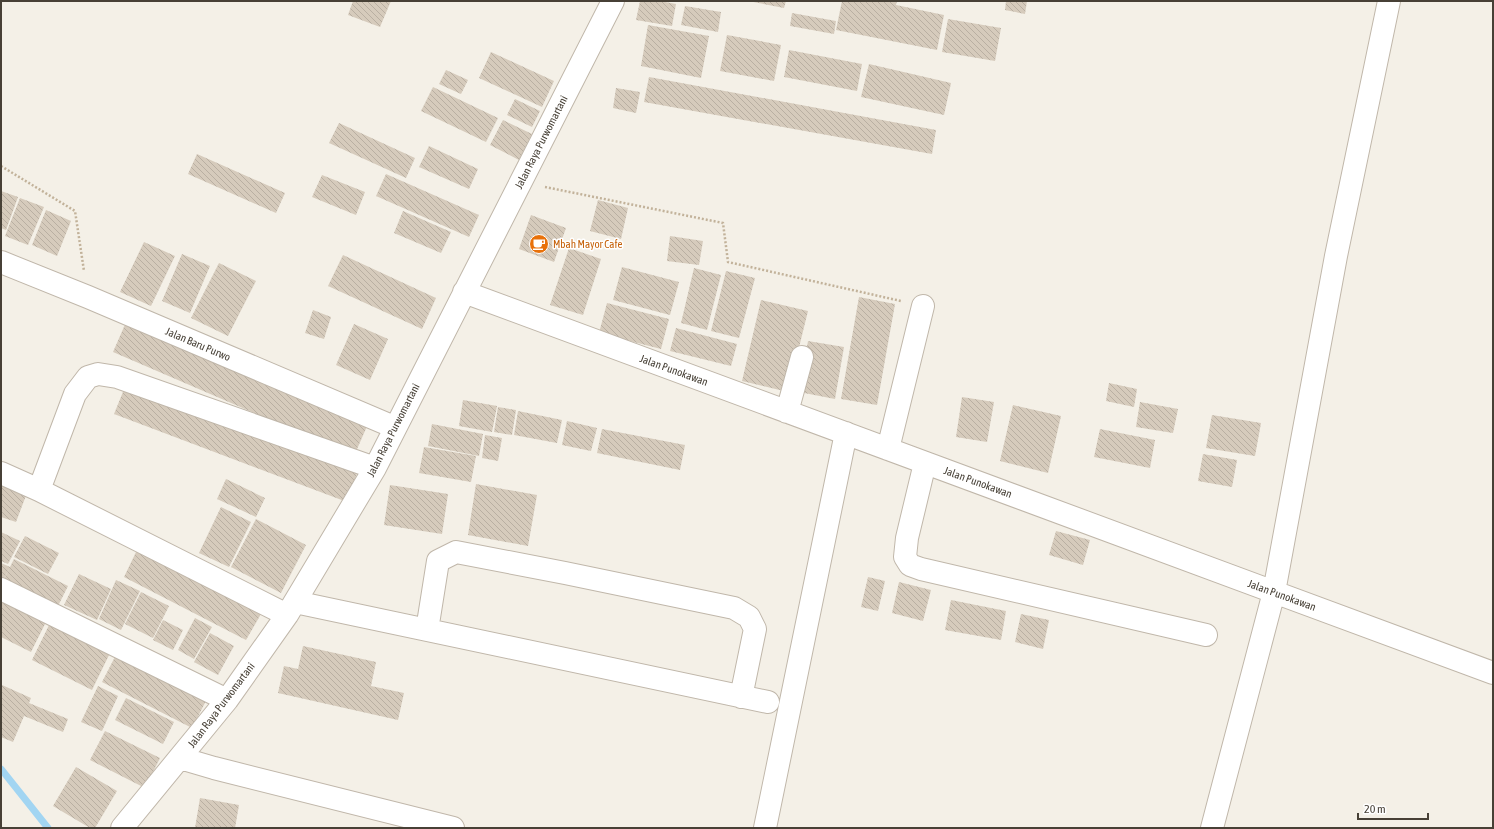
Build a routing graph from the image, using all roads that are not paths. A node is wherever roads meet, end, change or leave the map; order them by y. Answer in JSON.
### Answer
{"nodes":[{"id":1,"x":613,"y":1,"type":"edge"},
{"id":2,"x":1389,"y":1,"type":"edge"},
{"id":3,"x":1,"y":262,"type":"edge"},
{"id":4,"x":464,"y":292,"type":"junction"},
{"id":5,"x":923,"y":306,"type":"road end"},
{"id":6,"x":802,"y":357,"type":"dead end"},
{"id":7,"x":787,"y":412,"type":"junction"},
{"id":8,"x":394,"y":428,"type":"junction"},
{"id":9,"x":846,"y":433,"type":"junction"},
{"id":10,"x":888,"y":449,"type":"junction"},
{"id":11,"x":925,"y":463,"type":"junction"},
{"id":12,"x":375,"y":468,"type":"junction"},
{"id":13,"x":1,"y":473,"type":"edge"},
{"id":14,"x":39,"y":490,"type":"junction"},
{"id":15,"x":1,"y":590,"type":"edge"},
{"id":16,"x":1274,"y":592,"type":"junction"},
{"id":17,"x":291,"y":608,"type":"junction"},
{"id":18,"x":427,"y":630,"type":"junction"},
{"id":19,"x":1206,"y":635,"type":"dead end"},
{"id":20,"x":1493,"y":673,"type":"edge"},
{"id":21,"x":741,"y":697,"type":"junction"},
{"id":22,"x":227,"y":700,"type":"junction"},
{"id":23,"x":768,"y":702,"type":"dead end"},
{"id":24,"x":180,"y":758,"type":"junction"},
{"id":25,"x":122,"y":828,"type":"edge"},
{"id":26,"x":453,"y":828,"type":"edge"},
{"id":27,"x":766,"y":828,"type":"edge"},
{"id":28,"x":1212,"y":828,"type":"edge"}],
"edges":[{"from":1,"to":4,"type":"street","name":"Jalan Raya Purwomartani"},
{"from":2,"to":16,"type":"street"},
{"from":3,"to":8,"type":"street","name":"Jalan Baru Purwo"},
{"from":4,"to":7,"type":"street","name":"Jalan Punokawan"},
{"from":4,"to":8,"type":"street","name":"Jalan Raya Purwomartani"},
{"from":5,"to":10,"type":"street"},
{"from":6,"to":7,"type":"street"},
{"from":7,"to":9,"type":"street","name":"Jalan Punokawan"},
{"from":8,"to":12,"type":"street","name":"Jalan Raya Purwomartani"},
{"from":9,"to":10,"type":"street","name":"Jalan Punokawan"},
{"from":9,"to":27,"type":"street"},
{"from":10,"to":11,"type":"street","name":"Jalan Punokawan"},
{"from":11,"to":16,"type":"street","name":"Jalan Punokawan"},
{"from":11,"to":19,"type":"street"},
{"from":12,"to":14,"type":"street"},
{"from":12,"to":17,"type":"street","name":"Jalan Raya Purwomartani"},
{"from":13,"to":14,"type":"street"},
{"from":14,"to":17,"type":"street"},
{"from":15,"to":22,"type":"street"},
{"from":16,"to":20,"type":"street","name":"Jalan Punokawan"},
{"from":16,"to":28,"type":"street"},
{"from":17,"to":18,"type":"street"},
{"from":17,"to":22,"type":"street","name":"Jalan Raya Purwomartani"},
{"from":18,"to":21,"type":"street"},
{"from":18,"to":21,"type":"street"},
{"from":21,"to":23,"type":"street"},
{"from":22,"to":24,"type":"street","name":"Jalan Raya Purwomartani"},
{"from":24,"to":25,"type":"street","name":"Jalan Raya Purwomartani"},
{"from":24,"to":26,"type":"street"}]}
